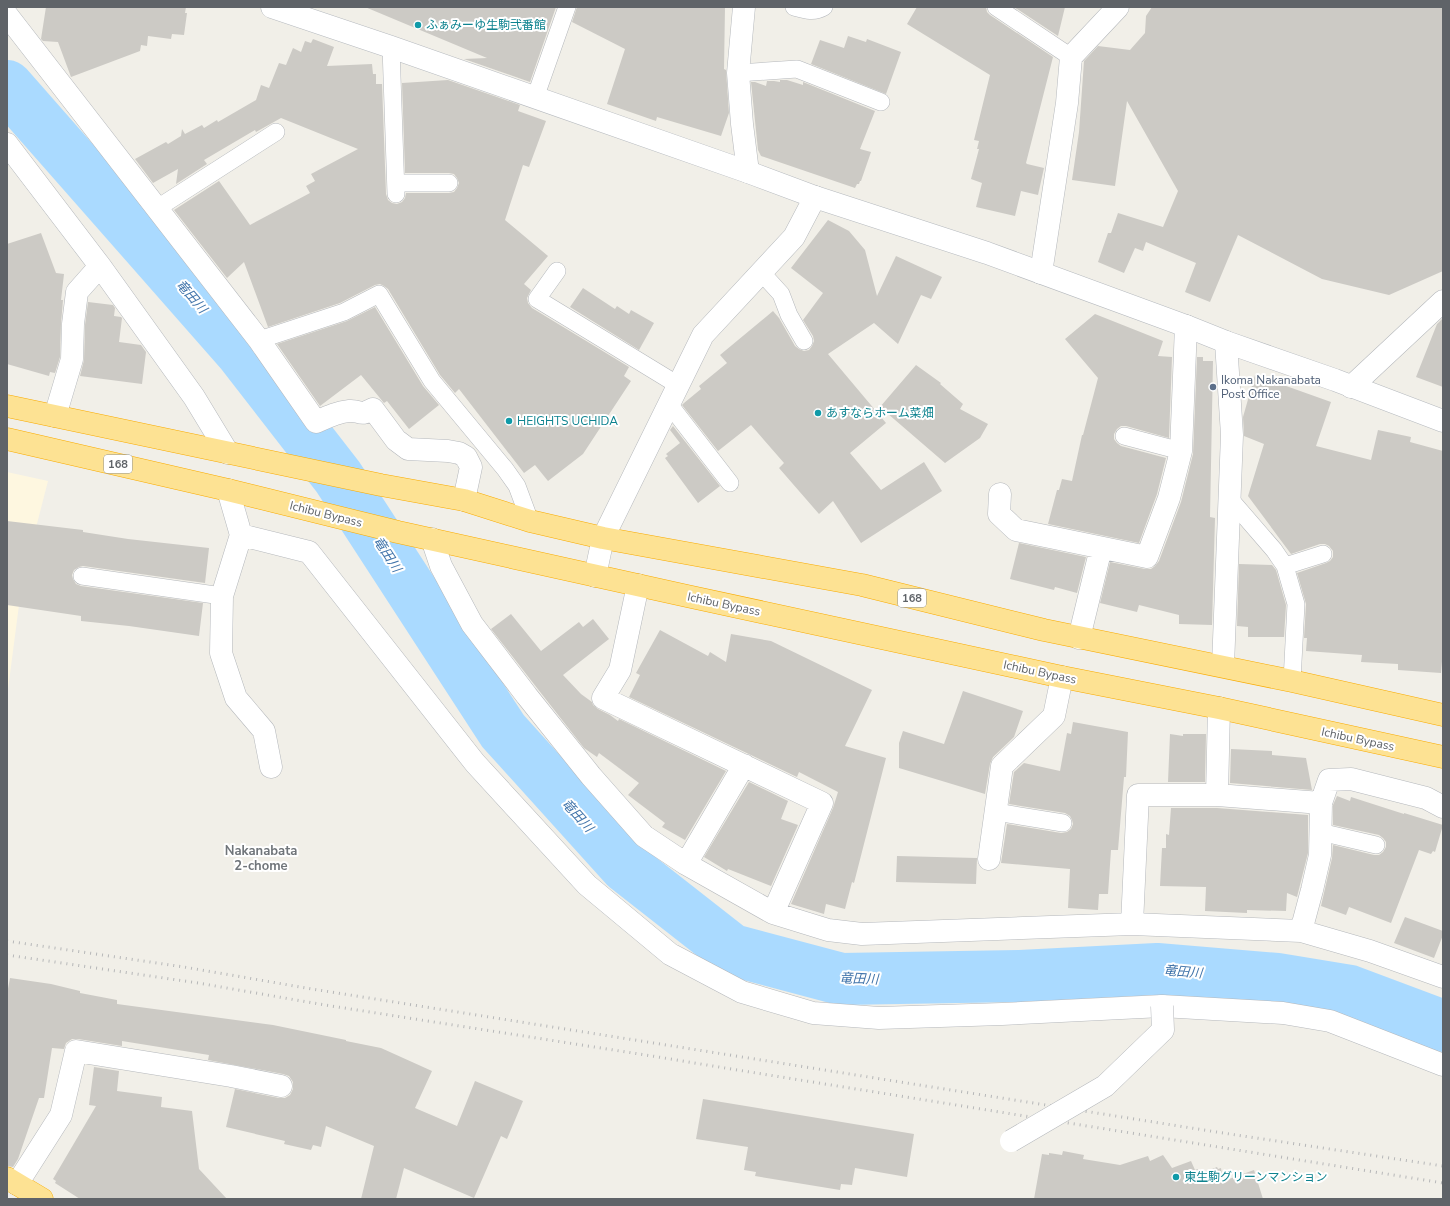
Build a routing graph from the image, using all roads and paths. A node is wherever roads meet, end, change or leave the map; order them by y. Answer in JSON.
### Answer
{"nodes":[{"id":1,"x":272,"y":7,"type":"edge"},
{"id":2,"x":567,"y":7,"type":"edge"},
{"id":3,"x":744,"y":7,"type":"edge"},
{"id":4,"x":794,"y":7,"type":"edge"},
{"id":5,"x":824,"y":7,"type":"edge"},
{"id":6,"x":996,"y":7,"type":"edge"},
{"id":7,"x":1118,"y":7,"type":"edge"},
{"id":8,"x":7,"y":15,"type":"edge"},
{"id":9,"x":391,"y":47,"type":"junction"},
{"id":10,"x":1071,"y":57,"type":"junction"},
{"id":11,"x":738,"y":73,"type":"junction"},
{"id":12,"x":535,"y":98,"type":"junction"},
{"id":13,"x":881,"y":102,"type":"dead end"},
{"id":14,"x":276,"y":132,"type":"dead end"},
{"id":15,"x":7,"y":144,"type":"edge"},
{"id":16,"x":748,"y":172,"type":"junction"},
{"id":17,"x":449,"y":183,"type":"dead end"},
{"id":18,"x":815,"y":197,"type":"junction"},
{"id":19,"x":156,"y":209,"type":"junction"},
{"id":20,"x":100,"y":266,"type":"junction"},
{"id":21,"x":557,"y":271,"type":"dead end"},
{"id":22,"x":761,"y":272,"type":"junction"},
{"id":23,"x":1041,"y":273,"type":"junction"},
{"id":24,"x":1443,"y":300,"type":"edge"},
{"id":25,"x":1186,"y":326,"type":"junction"},
{"id":26,"x":259,"y":340,"type":"junction"},
{"id":27,"x":804,"y":341,"type":"dead end"},
{"id":28,"x":1226,"y":342,"type":"junction"},
{"id":29,"x":1351,"y":386,"type":"junction"},
{"id":30,"x":674,"y":395,"type":"junction"},
{"id":31,"x":7,"y":406,"type":"edge"},
{"id":32,"x":55,"y":416,"type":"junction"},
{"id":33,"x":1443,"y":421,"type":"edge"},
{"id":34,"x":1124,"y":436,"type":"dead end"},
{"id":35,"x":7,"y":439,"type":"edge"},
{"id":36,"x":1181,"y":451,"type":"junction"},
{"id":37,"x":228,"y":453,"type":"junction"},
{"id":38,"x":730,"y":483,"type":"dead end"},
{"id":39,"x":228,"y":490,"type":"junction"},
{"id":40,"x":1000,"y":494,"type":"dead end"},
{"id":41,"x":1229,"y":498,"type":"junction"},
{"id":42,"x":464,"y":500,"type":"junction"},
{"id":43,"x":530,"y":521,"type":"junction"},
{"id":44,"x":241,"y":534,"type":"junction"},
{"id":45,"x":603,"y":538,"type":"junction"},
{"id":46,"x":432,"y":539,"type":"junction"},
{"id":47,"x":1102,"y":548,"type":"junction"},
{"id":48,"x":1323,"y":554,"type":"dead end"},
{"id":49,"x":1285,"y":566,"type":"junction"},
{"id":50,"x":82,"y":576,"type":"dead end"},
{"id":51,"x":595,"y":576,"type":"junction"},
{"id":52,"x":638,"y":585,"type":"junction"},
{"id":53,"x":222,"y":596,"type":"junction"},
{"id":54,"x":1079,"y":638,"type":"junction"},
{"id":55,"x":1223,"y":666,"type":"junction"},
{"id":56,"x":1062,"y":677,"type":"junction"},
{"id":57,"x":1292,"y":681,"type":"junction"},
{"id":58,"x":1219,"y":708,"type":"junction"},
{"id":59,"x":1443,"y":715,"type":"edge"},
{"id":60,"x":1443,"y":757,"type":"edge"},
{"id":61,"x":744,"y":765,"type":"junction"},
{"id":62,"x":271,"y":767,"type":"dead end"},
{"id":63,"x":1217,"y":795,"type":"junction"},
{"id":64,"x":1321,"y":803,"type":"junction"},
{"id":65,"x":1443,"y":807,"type":"edge"},
{"id":66,"x":996,"y":812,"type":"junction"},
{"id":67,"x":1063,"y":823,"type":"dead end"},
{"id":68,"x":1320,"y":832,"type":"junction"},
{"id":69,"x":1376,"y":845,"type":"dead end"},
{"id":70,"x":989,"y":858,"type":"dead end"},
{"id":71,"x":686,"y":864,"type":"junction"},
{"id":72,"x":773,"y":913,"type":"junction"},
{"id":73,"x":1132,"y":924,"type":"junction"},
{"id":74,"x":1301,"y":931,"type":"junction"},
{"id":75,"x":1443,"y":977,"type":"edge"},
{"id":76,"x":1162,"y":1006,"type":"junction"},
{"id":77,"x":1443,"y":1066,"type":"edge"},
{"id":78,"x":281,"y":1086,"type":"dead end"},
{"id":79,"x":1011,"y":1141,"type":"dead end"},
{"id":80,"x":12,"y":1181,"type":"edge"},
{"id":81,"x":42,"y":1199,"type":"edge"}],
"edges":[{"from":1,"to":9,"type":"street"},
{"from":2,"to":12,"type":"lane"},
{"from":3,"to":11,"type":"street"},
{"from":4,"to":5,"type":"lane"},
{"from":6,"to":10,"type":"lane"},
{"from":7,"to":10,"type":"street"},
{"from":8,"to":19,"type":"street"},
{"from":9,"to":12,"type":"street"},
{"from":9,"to":17,"type":"lane"},
{"from":10,"to":23,"type":"street"},
{"from":11,"to":13,"type":"lane"},
{"from":11,"to":16,"type":"street"},
{"from":12,"to":16,"type":"street"},
{"from":14,"to":19,"type":"lane"},
{"from":15,"to":20,"type":"street"},
{"from":16,"to":18,"type":"street"},
{"from":18,"to":22,"type":"street"},
{"from":18,"to":23,"type":"street"},
{"from":19,"to":26,"type":"street"},
{"from":20,"to":32,"type":"street"},
{"from":20,"to":37,"type":"street"},
{"from":21,"to":30,"type":"lane"},
{"from":22,"to":27,"type":"lane"},
{"from":22,"to":30,"type":"street"},
{"from":23,"to":25,"type":"street"},
{"from":24,"to":29,"type":"street"},
{"from":25,"to":28,"type":"street"},
{"from":25,"to":36,"type":"street"},
{"from":26,"to":42,"type":"street"},
{"from":26,"to":43,"type":"lane"},
{"from":28,"to":29,"type":"street"},
{"from":28,"to":41,"type":"street"},
{"from":29,"to":33,"type":"street"},
{"from":30,"to":38,"type":"lane"},
{"from":30,"to":45,"type":"street"},
{"from":31,"to":32,"type":"highway","number":"168"},
{"from":32,"to":37,"type":"highway","number":"168"},
{"from":34,"to":36,"type":"lane"},
{"from":35,"to":39,"type":"highway","name":"Ichibu Bypass","number":"168"},
{"from":36,"to":47,"type":"street"},
{"from":37,"to":42,"type":"highway","number":"168"},
{"from":39,"to":44,"type":"street"},
{"from":39,"to":46,"type":"highway","name":"Ichibu Bypass","number":"168"},
{"from":40,"to":47,"type":"street"},
{"from":41,"to":49,"type":"lane"},
{"from":41,"to":55,"type":"street"},
{"from":42,"to":43,"type":"highway","number":"168"},
{"from":43,"to":45,"type":"highway","number":"168"},
{"from":44,"to":53,"type":"street"},
{"from":44,"to":76,"type":"street"},
{"from":45,"to":51,"type":"street"},
{"from":45,"to":54,"type":"highway","number":"168"},
{"from":46,"to":51,"type":"highway","name":"Ichibu Bypass","number":"168"},
{"from":46,"to":71,"type":"street"},
{"from":47,"to":54,"type":"street"},
{"from":48,"to":49,"type":"lane"},
{"from":49,"to":57,"type":"lane"},
{"from":50,"to":53,"type":"lane"},
{"from":51,"to":52,"type":"highway","name":"Ichibu Bypass","number":"168"},
{"from":52,"to":56,"type":"highway","name":"Ichibu Bypass","number":"168"},
{"from":52,"to":61,"type":"street"},
{"from":53,"to":62,"type":"street"},
{"from":54,"to":55,"type":"highway","number":"168"},
{"from":55,"to":57,"type":"highway","number":"168"},
{"from":56,"to":58,"type":"highway","name":"Ichibu Bypass","number":"168"},
{"from":56,"to":66,"type":"street"},
{"from":57,"to":59,"type":"highway","number":"168"},
{"from":58,"to":60,"type":"highway","name":"Ichibu Bypass","number":"168"},
{"from":58,"to":63,"type":"street"},
{"from":61,"to":71,"type":"street"},
{"from":61,"to":72,"type":"street"},
{"from":63,"to":64,"type":"street"},
{"from":63,"to":73,"type":"street"},
{"from":64,"to":65,"type":"street"},
{"from":64,"to":68,"type":"street"},
{"from":66,"to":67,"type":"lane"},
{"from":66,"to":70,"type":"street"},
{"from":68,"to":69,"type":"lane"},
{"from":68,"to":74,"type":"street"},
{"from":71,"to":72,"type":"street"},
{"from":72,"to":73,"type":"street"},
{"from":73,"to":74,"type":"street"},
{"from":74,"to":75,"type":"street"},
{"from":76,"to":77,"type":"street"},
{"from":76,"to":79,"type":"street","bridge":true},
{"from":78,"to":80,"type":"street"},
{"from":80,"to":81,"type":"highway"}]}
